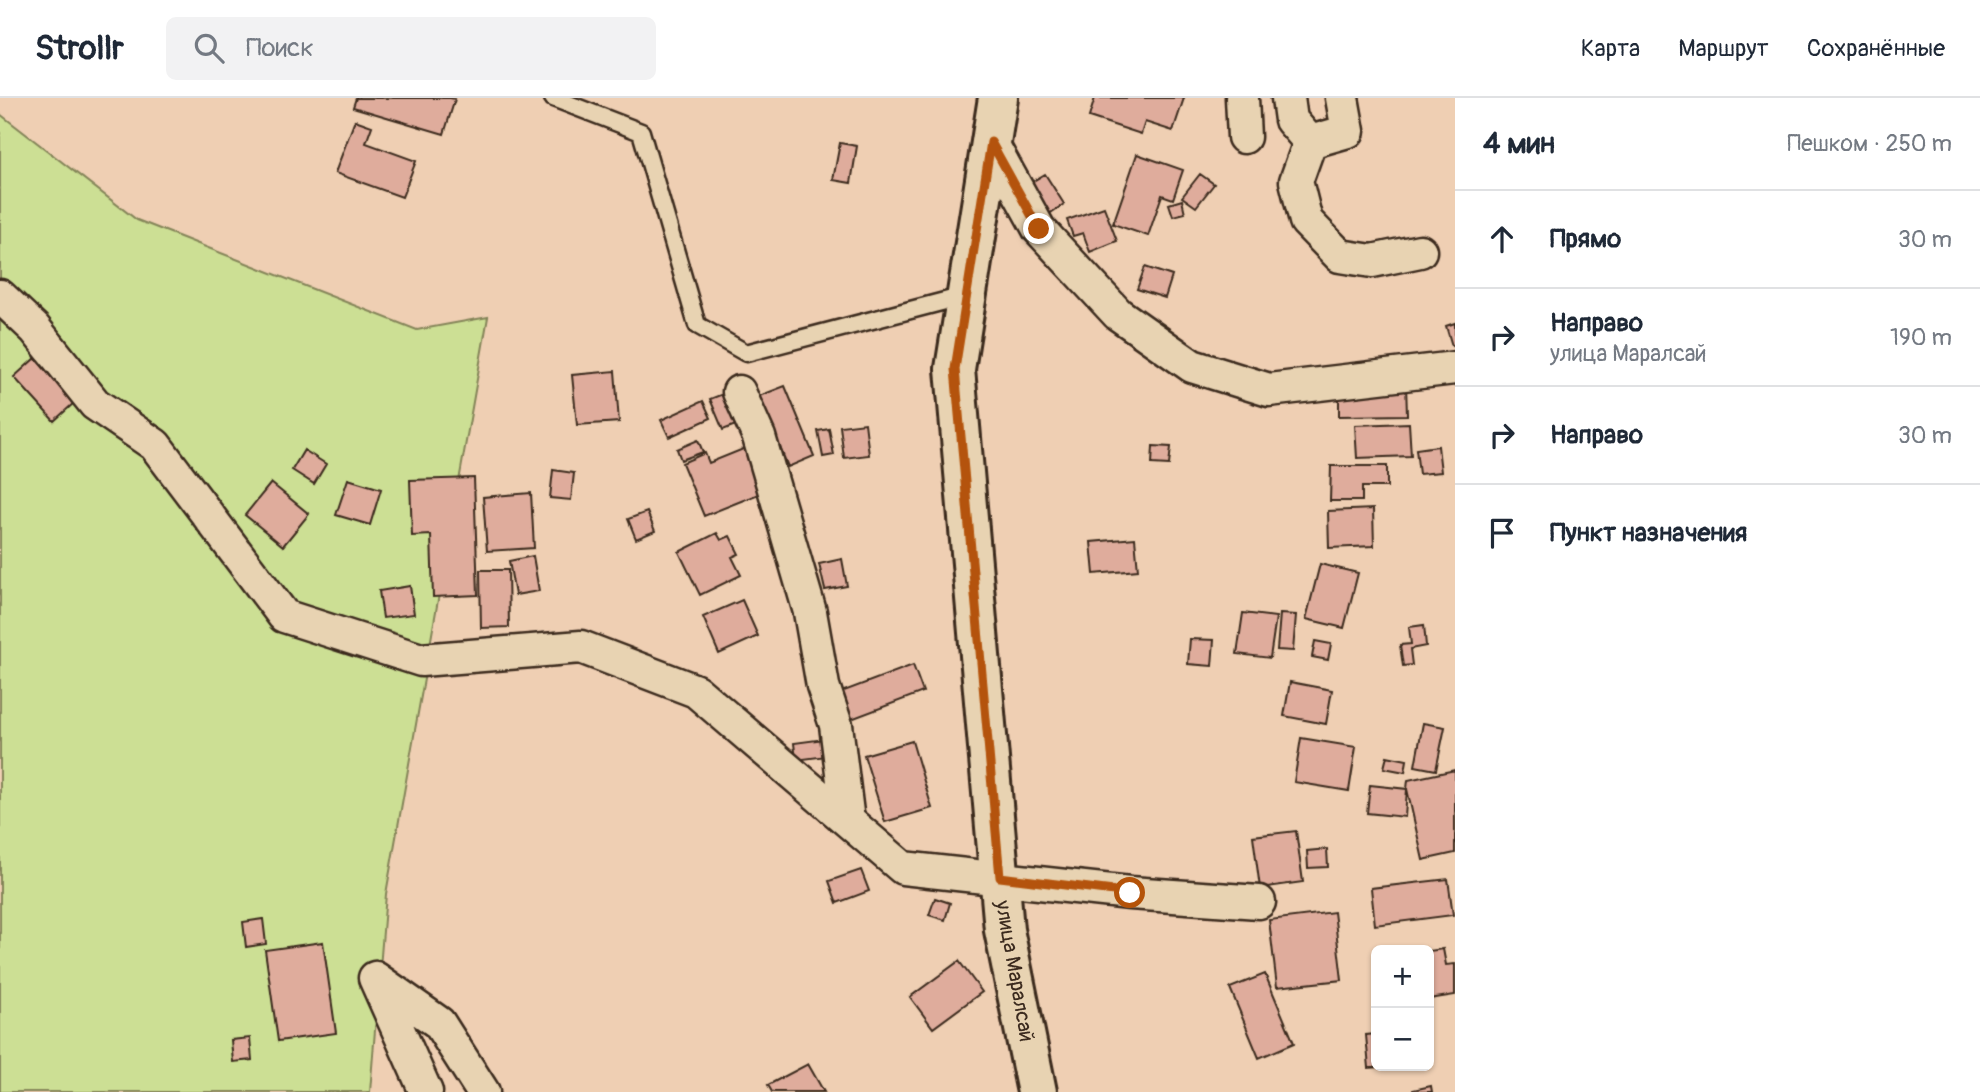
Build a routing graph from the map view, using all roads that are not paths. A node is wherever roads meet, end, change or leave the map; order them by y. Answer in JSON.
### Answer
{"nodes":[{"id":1,"x":552,"y":98,"type":"edge"},
{"id":2,"x":998,"y":98,"type":"edge"},
{"id":3,"x":1242,"y":98,"type":"edge"},
{"id":4,"x":1288,"y":98,"type":"edge"},
{"id":5,"x":1342,"y":98,"type":"edge"},
{"id":6,"x":1244,"y":137,"type":"dead end"},
{"id":7,"x":991,"y":142,"type":"junction"},
{"id":8,"x":1310,"y":142,"type":"junction"},
{"id":9,"x":1420,"y":251,"type":"dead end"},
{"id":10,"x":0,"y":296,"type":"edge"},
{"id":11,"x":967,"y":296,"type":"junction"},
{"id":12,"x":1455,"y":368,"type":"edge"},
{"id":13,"x":739,"y":392,"type":"dead end"},
{"id":14,"x":848,"y":821,"type":"junction"},
{"id":15,"x":1000,"y":877,"type":"junction"},
{"id":16,"x":1259,"y":902,"type":"dead end"},
{"id":17,"x":426,"y":1092,"type":"edge"},
{"id":18,"x":483,"y":1092,"type":"edge"},
{"id":19,"x":1037,"y":1092,"type":"edge"}],
"edges":[{"from":1,"to":11,"type":"lane"},
{"from":2,"to":7,"type":"street","name":"улица Маралсай"},
{"from":3,"to":6,"type":"street"},
{"from":4,"to":8,"type":"street"},
{"from":5,"to":8,"type":"street"},
{"from":7,"to":11,"type":"street","name":"улица Маралсай"},
{"from":7,"to":12,"type":"street"},
{"from":8,"to":9,"type":"street"},
{"from":10,"to":14,"type":"street"},
{"from":11,"to":15,"type":"street","name":"улица Маралсай"},
{"from":13,"to":14,"type":"street"},
{"from":14,"to":15,"type":"street"},
{"from":15,"to":16,"type":"street"},
{"from":15,"to":19,"type":"street","name":"улица Маралсай"},
{"from":17,"to":18,"type":"street"}]}
